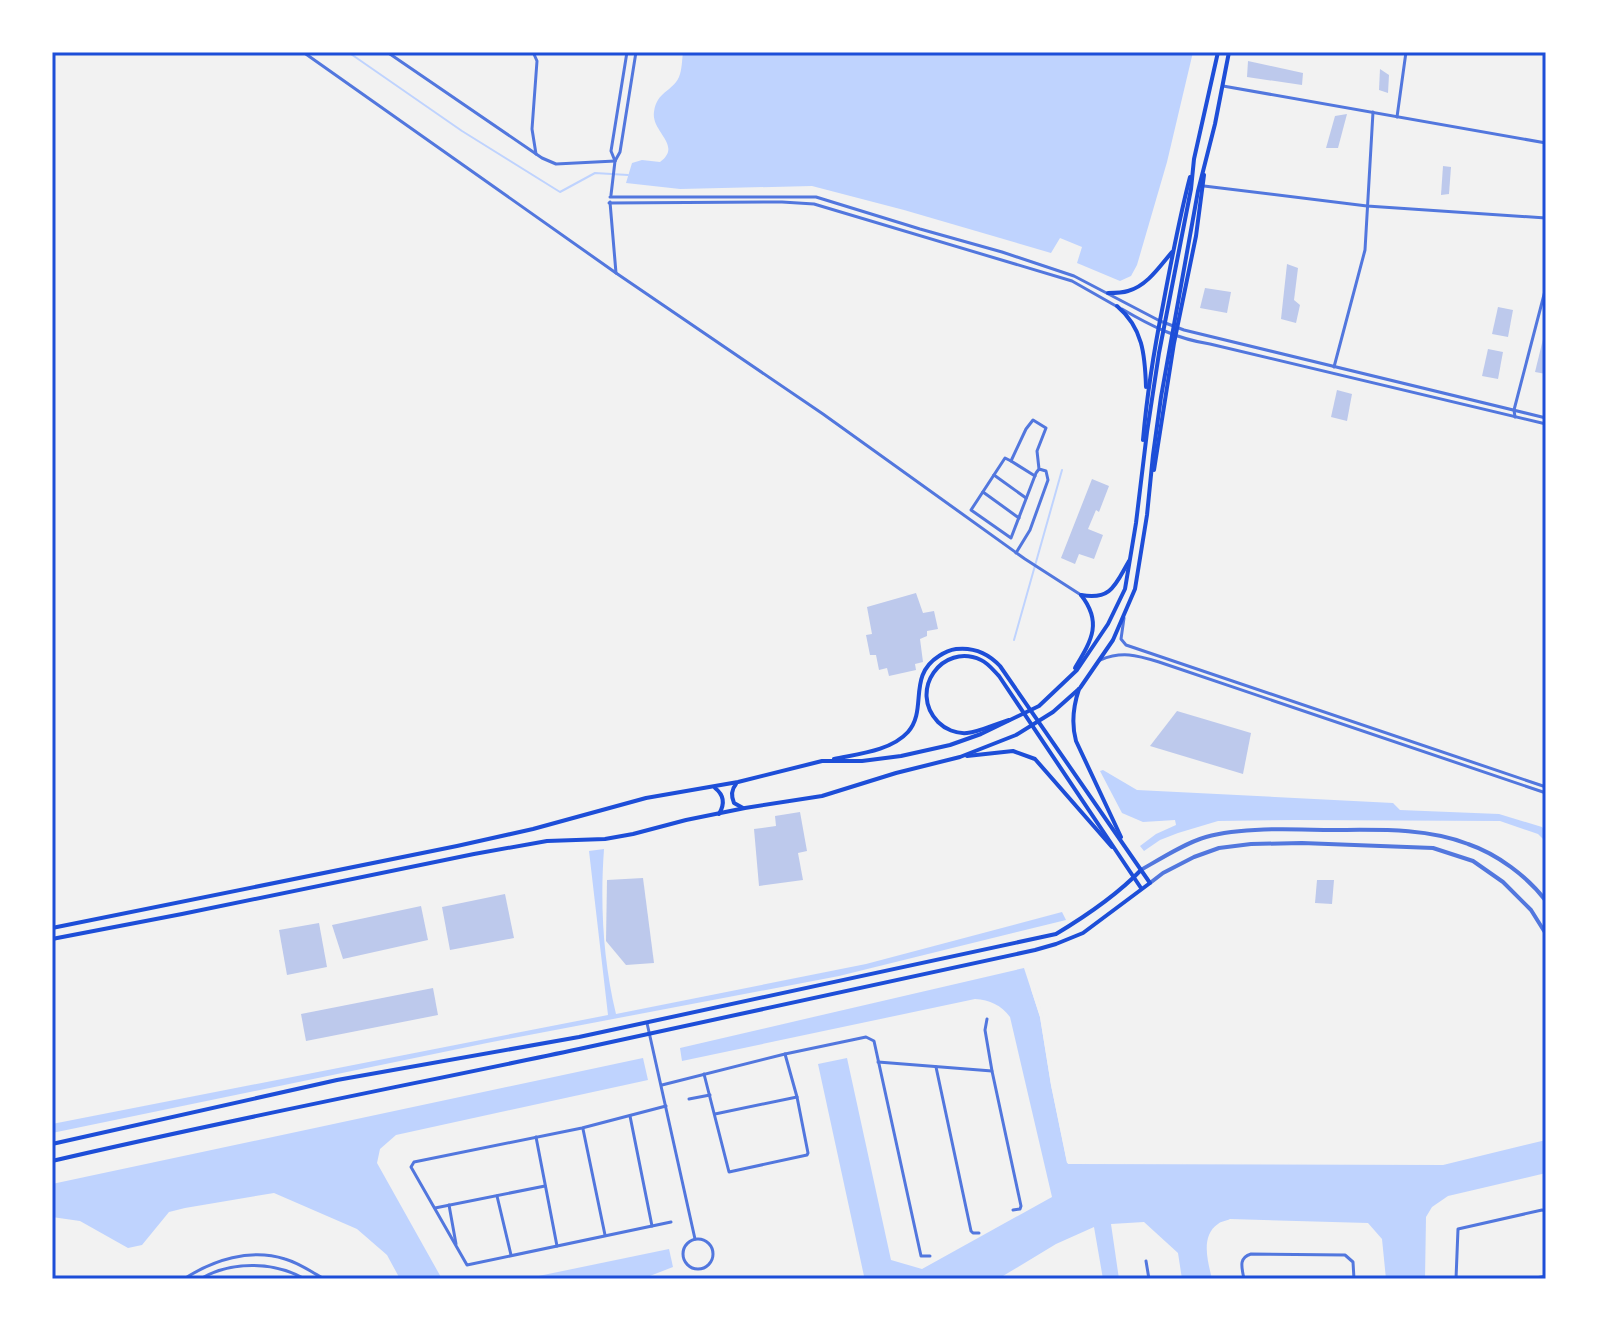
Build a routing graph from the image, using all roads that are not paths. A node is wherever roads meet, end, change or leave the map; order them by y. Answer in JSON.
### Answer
{"nodes":[{"id":1,"x":303,"y":52,"type":"edge"},
{"id":2,"x":387,"y":52,"type":"edge"},
{"id":3,"x":533,"y":52,"type":"edge"},
{"id":4,"x":627,"y":52,"type":"edge"},
{"id":5,"x":636,"y":52,"type":"edge"},
{"id":6,"x":1218,"y":52,"type":"edge"},
{"id":7,"x":1229,"y":52,"type":"edge"},
{"id":8,"x":1406,"y":52,"type":"edge"},
{"id":9,"x":1222,"y":85,"type":"junction"},
{"id":10,"x":1373,"y":112,"type":"junction"},
{"id":11,"x":1397,"y":117,"type":"junction"},
{"id":12,"x":1546,"y":143,"type":"edge"},
{"id":13,"x":536,"y":154,"type":"junction"},
{"id":14,"x":1194,"y":159,"type":"junction"},
{"id":15,"x":1205,"y":162,"type":"junction"},
{"id":16,"x":615,"y":163,"type":"junction"},
{"id":17,"x":1204,"y":186,"type":"junction"},
{"id":18,"x":611,"y":192,"type":"junction"},
{"id":19,"x":609,"y":203,"type":"junction"},
{"id":20,"x":1367,"y":206,"type":"junction"},
{"id":21,"x":1546,"y":218,"type":"edge"},
{"id":22,"x":1173,"y":250,"type":"junction"},
{"id":23,"x":616,"y":273,"type":"junction"},
{"id":24,"x":1546,"y":287,"type":"edge"},
{"id":25,"x":1108,"y":293,"type":"junction"},
{"id":26,"x":1117,"y":306,"type":"junction"},
{"id":27,"x":1160,"y":321,"type":"junction"},
{"id":28,"x":1178,"y":325,"type":"junction"},
{"id":29,"x":1158,"y":329,"type":"junction"},
{"id":30,"x":1184,"y":330,"type":"joint"},
{"id":31,"x":1176,"y":336,"type":"junction"},
{"id":32,"x":1182,"y":339,"type":"junction"},
{"id":33,"x":1174,"y":343,"type":"junction"},
{"id":34,"x":1334,"y":367,"type":"junction"},
{"id":35,"x":1146,"y":398,"type":"junction"},
{"id":36,"x":1514,"y":410,"type":"junction"},
{"id":37,"x":1515,"y":417,"type":"junction"},
{"id":38,"x":1546,"y":418,"type":"edge"},
{"id":39,"x":1546,"y":424,"type":"edge"},
{"id":40,"x":1011,"y":461,"type":"junction"},
{"id":41,"x":1039,"y":469,"type":"junction"},
{"id":42,"x":994,"y":475,"type":"junction"},
{"id":43,"x":1035,"y":476,"type":"junction"},
{"id":44,"x":983,"y":492,"type":"junction"},
{"id":45,"x":1026,"y":498,"type":"junction"},
{"id":46,"x":1138,"y":506,"type":"junction"},
{"id":47,"x":1148,"y":508,"type":"junction"},
{"id":48,"x":1019,"y":518,"type":"junction"},
{"id":49,"x":1016,"y":553,"type":"junction"},
{"id":50,"x":1130,"y":559,"type":"junction"},
{"id":51,"x":1081,"y":595,"type":"junction"},
{"id":52,"x":1124,"y":617,"type":"junction"},
{"id":53,"x":1100,"y":660,"type":"junction"},
{"id":54,"x":1069,"y":679,"type":"junction"},
{"id":55,"x":1080,"y":688,"type":"junction"},
{"id":56,"x":1019,"y":717,"type":"junction"},
{"id":57,"x":960,"y":757,"type":"junction"},
{"id":58,"x":822,"y":761,"type":"junction"},
{"id":59,"x":738,"y":782,"type":"junction"},
{"id":60,"x":714,"y":787,"type":"junction"},
{"id":61,"x":1546,"y":787,"type":"edge"},
{"id":62,"x":1546,"y":793,"type":"edge"},
{"id":63,"x":745,"y":808,"type":"junction"},
{"id":64,"x":719,"y":814,"type":"junction"},
{"id":65,"x":1125,"y":847,"type":"junction"},
{"id":66,"x":1116,"y":850,"type":"junction"},
{"id":67,"x":1141,"y":870,"type":"junction"},
{"id":68,"x":1134,"y":878,"type":"junction"},
{"id":69,"x":1150,"y":883,"type":"junction"},
{"id":70,"x":1141,"y":888,"type":"junction"},
{"id":71,"x":1546,"y":901,"type":"edge"},
{"id":72,"x":52,"y":928,"type":"edge"},
{"id":73,"x":1546,"y":934,"type":"edge"},
{"id":74,"x":52,"y":939,"type":"edge"},
{"id":75,"x":987,"y":1019,"type":"dead end"},
{"id":76,"x":647,"y":1023,"type":"junction"},
{"id":77,"x":650,"y":1034,"type":"junction"},
{"id":78,"x":785,"y":1054,"type":"junction"},
{"id":79,"x":878,"y":1062,"type":"junction"},
{"id":80,"x":936,"y":1067,"type":"junction"},
{"id":81,"x":992,"y":1071,"type":"junction"},
{"id":82,"x":704,"y":1074,"type":"junction"},
{"id":83,"x":662,"y":1085,"type":"junction"},
{"id":84,"x":710,"y":1095,"type":"junction"},
{"id":85,"x":797,"y":1097,"type":"junction"},
{"id":86,"x":689,"y":1099,"type":"dead end"},
{"id":87,"x":666,"y":1106,"type":"junction"},
{"id":88,"x":715,"y":1114,"type":"junction"},
{"id":89,"x":630,"y":1116,"type":"junction"},
{"id":90,"x":582,"y":1128,"type":"junction"},
{"id":91,"x":536,"y":1137,"type":"junction"},
{"id":92,"x":52,"y":1144,"type":"edge"},
{"id":93,"x":52,"y":1161,"type":"edge"},
{"id":94,"x":545,"y":1186,"type":"junction"},
{"id":95,"x":497,"y":1196,"type":"junction"},
{"id":96,"x":449,"y":1205,"type":"junction"},
{"id":97,"x":433,"y":1208,"type":"junction"},
{"id":98,"x":1013,"y":1210,"type":"dead end"},
{"id":99,"x":1546,"y":1211,"type":"edge"},
{"id":100,"x":671,"y":1222,"type":"dead end"},
{"id":101,"x":652,"y":1226,"type":"junction"},
{"id":102,"x":979,"y":1233,"type":"dead end"},
{"id":103,"x":605,"y":1235,"type":"junction"},
{"id":104,"x":695,"y":1239,"type":"junction"},
{"id":105,"x":557,"y":1246,"type":"junction"},
{"id":106,"x":456,"y":1248,"type":"junction"},
{"id":107,"x":511,"y":1255,"type":"junction"},
{"id":108,"x":930,"y":1256,"type":"dead end"},
{"id":109,"x":1146,"y":1261,"type":"dead end"},
{"id":110,"x":1546,"y":1276,"type":"edge"},
{"id":111,"x":184,"y":1279,"type":"edge"},
{"id":112,"x":200,"y":1279,"type":"edge"},
{"id":113,"x":305,"y":1279,"type":"edge"},
{"id":114,"x":324,"y":1279,"type":"edge"},
{"id":115,"x":1149,"y":1279,"type":"edge"},
{"id":116,"x":1244,"y":1279,"type":"edge"},
{"id":117,"x":1354,"y":1279,"type":"edge"},
{"id":118,"x":1456,"y":1279,"type":"edge"},
{"id":119,"x":1531,"y":1279,"type":"edge"}],
"edges":[{"from":1,"to":23,"type":"street"},
{"from":2,"to":13,"type":"street"},
{"from":3,"to":13,"type":"street"},
{"from":4,"to":16,"type":"street"},
{"from":5,"to":16,"type":"street"},
{"from":6,"to":14,"type":"main road"},
{"from":7,"to":9,"type":"main road"},
{"from":8,"to":11,"type":"street"},
{"from":9,"to":10,"type":"street"},
{"from":9,"to":15,"type":"main road"},
{"from":10,"to":11,"type":"street"},
{"from":10,"to":20,"type":"street"},
{"from":11,"to":12,"type":"street"},
{"from":13,"to":16,"type":"street"},
{"from":14,"to":22,"type":"main road"},
{"from":14,"to":46,"type":"main road"},
{"from":15,"to":17,"type":"main road"},
{"from":15,"to":47,"type":"main road"},
{"from":16,"to":18,"type":"street"},
{"from":17,"to":20,"type":"street"},
{"from":17,"to":28,"type":"main road"},
{"from":18,"to":19,"type":"street"},
{"from":18,"to":25,"type":"street"},
{"from":19,"to":23,"type":"street"},
{"from":19,"to":26,"type":"street"},
{"from":20,"to":21,"type":"street"},
{"from":20,"to":34,"type":"street"},
{"from":22,"to":25,"type":"main road"},
{"from":22,"to":27,"type":"main road"},
{"from":23,"to":49,"type":"street"},
{"from":24,"to":36,"type":"street"},
{"from":25,"to":27,"type":"street"},
{"from":26,"to":29,"type":"street"},
{"from":26,"to":35,"type":"main road"},
{"from":27,"to":28,"type":"street"},
{"from":27,"to":29,"type":"main road"},
{"from":28,"to":30,"type":"main road"},
{"from":28,"to":31,"type":"main road"},
{"from":29,"to":31,"type":"street"},
{"from":29,"to":35,"type":"main road"},
{"from":30,"to":34,"type":"street"},
{"from":31,"to":32,"type":"street"},
{"from":31,"to":33,"type":"main road"},
{"from":32,"to":33,"type":"main road"},
{"from":32,"to":37,"type":"street"},
{"from":33,"to":47,"type":"main road"},
{"from":34,"to":36,"type":"street"},
{"from":35,"to":46,"type":"main road"},
{"from":36,"to":37,"type":"street"},
{"from":36,"to":38,"type":"street"},
{"from":37,"to":39,"type":"street"},
{"from":40,"to":41,"type":"street"},
{"from":40,"to":42,"type":"street"},
{"from":40,"to":43,"type":"street"},
{"from":41,"to":43,"type":"street"},
{"from":41,"to":49,"type":"street"},
{"from":42,"to":44,"type":"street"},
{"from":42,"to":45,"type":"street"},
{"from":43,"to":45,"type":"street"},
{"from":44,"to":48,"type":"street"},
{"from":44,"to":48,"type":"street"},
{"from":45,"to":48,"type":"street"},
{"from":46,"to":50,"type":"main road"},
{"from":47,"to":52,"type":"main road"},
{"from":49,"to":51,"type":"street"},
{"from":50,"to":51,"type":"main road"},
{"from":50,"to":54,"type":"main road"},
{"from":51,"to":54,"type":"main road"},
{"from":52,"to":53,"type":"main road"},
{"from":52,"to":61,"type":"street"},
{"from":53,"to":55,"type":"main road"},
{"from":53,"to":62,"type":"street"},
{"from":54,"to":56,"type":"main road"},
{"from":55,"to":57,"type":"main road"},
{"from":55,"to":65,"type":"main road"},
{"from":56,"to":58,"type":"main road"},
{"from":56,"to":66,"type":"main road"},
{"from":57,"to":63,"type":"main road"},
{"from":57,"to":66,"type":"main road"},
{"from":58,"to":59,"type":"main road"},
{"from":58,"to":65,"type":"main road"},
{"from":59,"to":60,"type":"main road"},
{"from":59,"to":63,"type":"main road"},
{"from":60,"to":64,"type":"main road"},
{"from":60,"to":72,"type":"main road"},
{"from":63,"to":64,"type":"main road"},
{"from":64,"to":74,"type":"main road"},
{"from":65,"to":67,"type":"main road"},
{"from":66,"to":68,"type":"main road"},
{"from":67,"to":68,"type":"main road"},
{"from":67,"to":69,"type":"main road"},
{"from":67,"to":71,"type":"street"},
{"from":68,"to":70,"type":"main road"},
{"from":68,"to":76,"type":"main road"},
{"from":69,"to":70,"type":"main road"},
{"from":69,"to":73,"type":"street"},
{"from":70,"to":77,"type":"main road"},
{"from":75,"to":81,"type":"street"},
{"from":76,"to":77,"type":"street"},
{"from":76,"to":92,"type":"main road"},
{"from":77,"to":83,"type":"street"},
{"from":77,"to":93,"type":"main road"},
{"from":78,"to":79,"type":"street"},
{"from":78,"to":82,"type":"street"},
{"from":78,"to":85,"type":"street"},
{"from":79,"to":80,"type":"street"},
{"from":79,"to":108,"type":"street"},
{"from":80,"to":81,"type":"street"},
{"from":80,"to":102,"type":"street"},
{"from":81,"to":98,"type":"street"},
{"from":82,"to":83,"type":"street"},
{"from":82,"to":84,"type":"street"},
{"from":83,"to":87,"type":"street"},
{"from":84,"to":86,"type":"street"},
{"from":84,"to":88,"type":"street"},
{"from":85,"to":88,"type":"street"},
{"from":85,"to":88,"type":"street"},
{"from":87,"to":89,"type":"street"},
{"from":87,"to":104,"type":"street"},
{"from":89,"to":90,"type":"street"},
{"from":89,"to":101,"type":"street"},
{"from":90,"to":91,"type":"street"},
{"from":90,"to":103,"type":"street"},
{"from":91,"to":94,"type":"street"},
{"from":91,"to":97,"type":"street"},
{"from":94,"to":95,"type":"street"},
{"from":94,"to":105,"type":"street"},
{"from":95,"to":96,"type":"street"},
{"from":95,"to":107,"type":"street"},
{"from":96,"to":97,"type":"street"},
{"from":96,"to":106,"type":"street"},
{"from":97,"to":106,"type":"street"},
{"from":99,"to":118,"type":"street"},
{"from":100,"to":101,"type":"street"},
{"from":101,"to":103,"type":"street"},
{"from":103,"to":105,"type":"street"},
{"from":104,"to":104,"type":"street"},
{"from":105,"to":107,"type":"street"},
{"from":106,"to":107,"type":"street"},
{"from":109,"to":115,"type":"street"},
{"from":110,"to":119,"type":"street"},
{"from":111,"to":114,"type":"street"},
{"from":112,"to":113,"type":"street"},
{"from":116,"to":117,"type":"street"}]}
